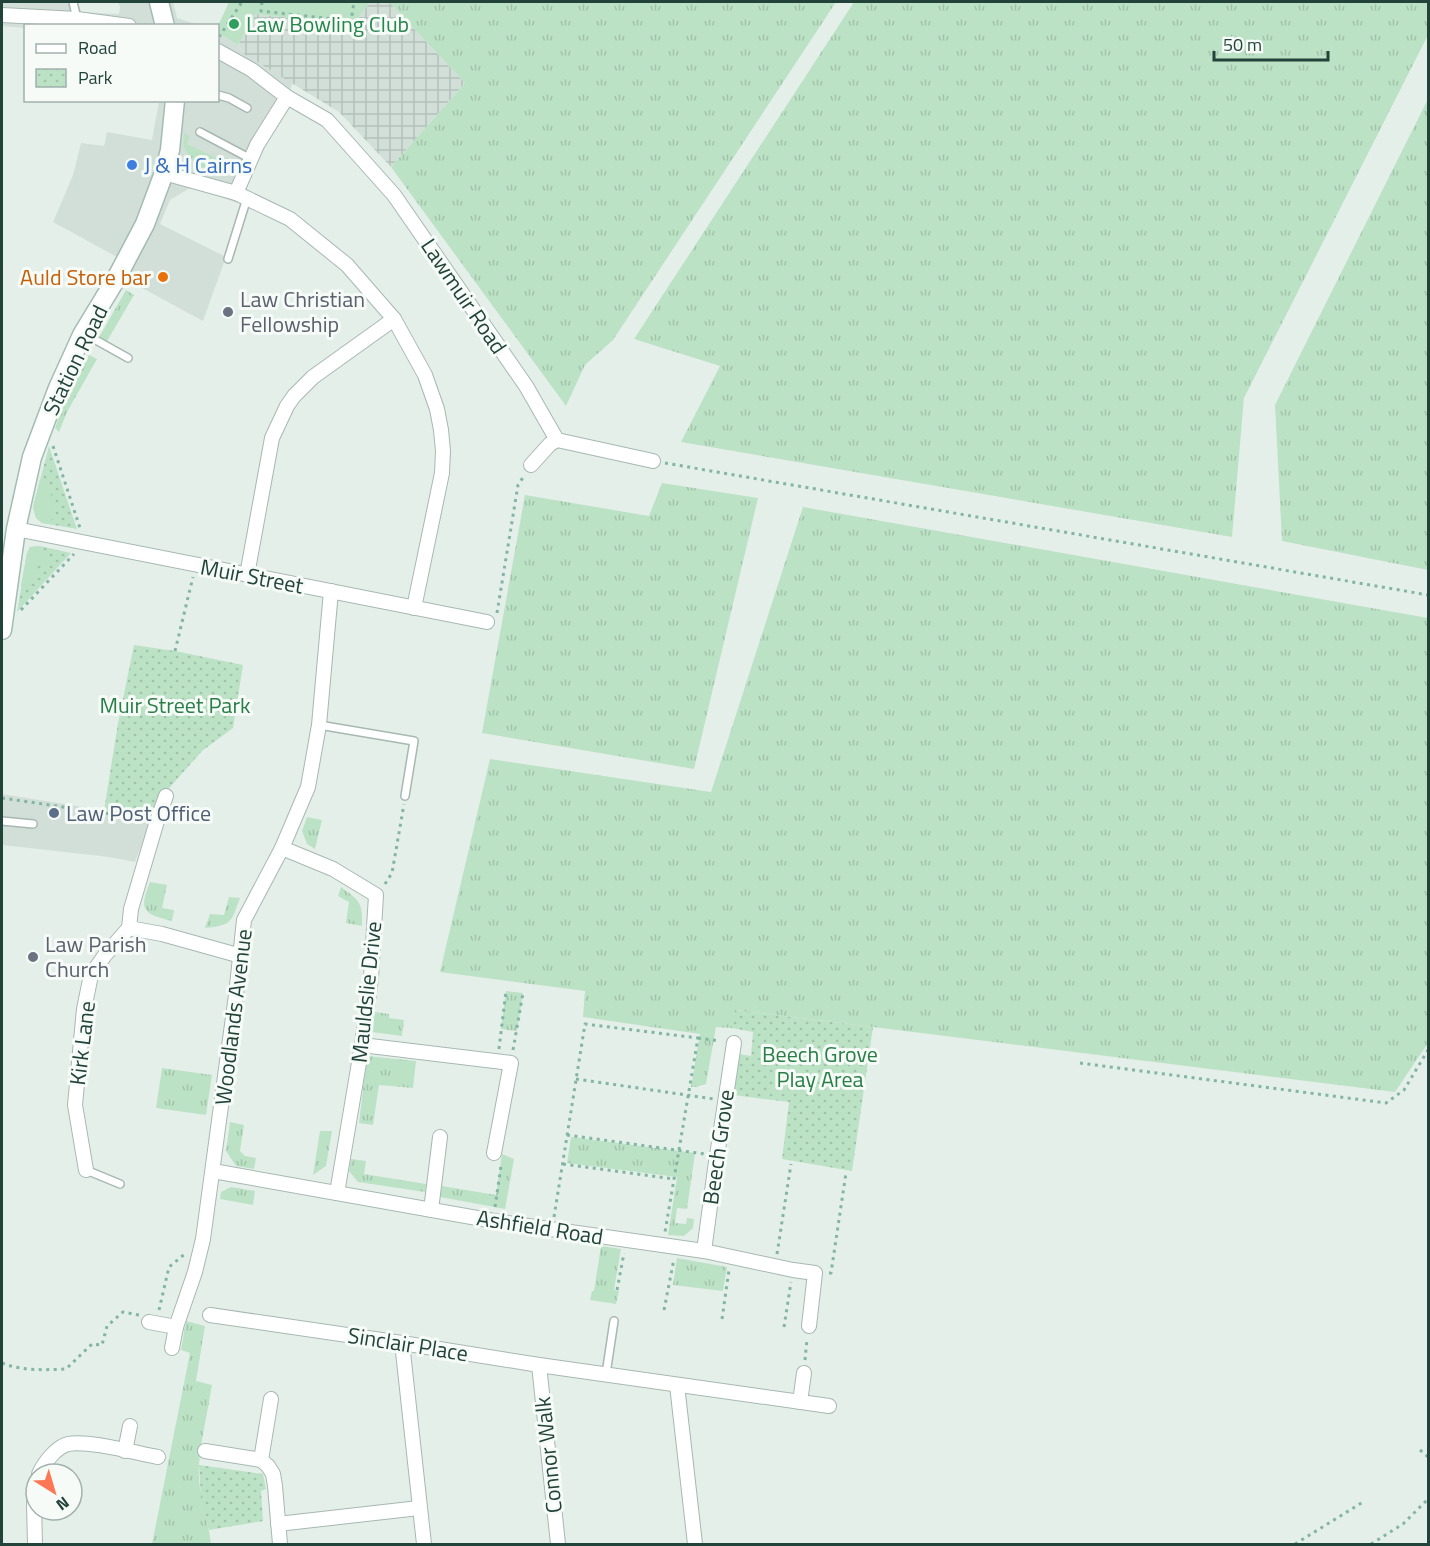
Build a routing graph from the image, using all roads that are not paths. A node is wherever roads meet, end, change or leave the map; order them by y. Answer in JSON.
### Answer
{"nodes":[{"id":1,"x":73,"y":2,"type":"edge"},
{"id":2,"x":159,"y":2,"type":"edge"},
{"id":3,"x":2,"y":15,"type":"edge"},
{"id":4,"x":77,"y":19,"type":"junction"},
{"id":5,"x":114,"y":24,"type":"edge"},
{"id":6,"x":164,"y":24,"type":"edge"},
{"id":7,"x":219,"y":52,"type":"edge"},
{"id":8,"x":219,"y":95,"type":"edge"},
{"id":9,"x":287,"y":97,"type":"junction"},
{"id":10,"x":175,"y":102,"type":"edge"},
{"id":11,"x":247,"y":108,"type":"dead end"},
{"id":12,"x":200,"y":132,"type":"dead end"},
{"id":13,"x":251,"y":159,"type":"junction"},
{"id":14,"x":164,"y":173,"type":"junction"},
{"id":15,"x":242,"y":196,"type":"junction"},
{"id":16,"x":228,"y":260,"type":"dead end"},
{"id":17,"x":394,"y":319,"type":"junction"},
{"id":18,"x":83,"y":333,"type":"junction"},
{"id":19,"x":128,"y":358,"type":"dead end"},
{"id":20,"x":557,"y":440,"type":"junction"},
{"id":21,"x":653,"y":461,"type":"road end"},
{"id":22,"x":531,"y":465,"type":"road end"},
{"id":23,"x":13,"y":528,"type":"junction"},
{"id":24,"x":247,"y":575,"type":"junction"},
{"id":25,"x":331,"y":591,"type":"junction"},
{"id":26,"x":414,"y":608,"type":"junction"},
{"id":27,"x":487,"y":622,"type":"road end"},
{"id":28,"x":2,"y":630,"type":"edge"},
{"id":29,"x":319,"y":725,"type":"junction"},
{"id":30,"x":166,"y":796,"type":"dead end"},
{"id":31,"x":405,"y":796,"type":"road end"},
{"id":32,"x":2,"y":821,"type":"edge"},
{"id":33,"x":33,"y":824,"type":"dead end"},
{"id":34,"x":282,"y":848,"type":"junction"},
{"id":35,"x":129,"y":928,"type":"junction"},
{"id":36,"x":241,"y":956,"type":"junction"},
{"id":37,"x":734,"y":1043,"type":"road end"},
{"id":38,"x":362,"y":1045,"type":"junction"},
{"id":39,"x":440,"y":1137,"type":"dead end"},
{"id":40,"x":494,"y":1153,"type":"road end"},
{"id":41,"x":86,"y":1170,"type":"joint"},
{"id":42,"x":213,"y":1171,"type":"junction"},
{"id":43,"x":120,"y":1184,"type":"dead end"},
{"id":44,"x":337,"y":1193,"type":"junction"},
{"id":45,"x":431,"y":1210,"type":"junction"},
{"id":46,"x":704,"y":1251,"type":"junction"},
{"id":47,"x":210,"y":1315,"type":"dead end"},
{"id":48,"x":149,"y":1319,"type":"road end"},
{"id":49,"x":614,"y":1321,"type":"dead end"},
{"id":50,"x":809,"y":1326,"type":"road end"},
{"id":51,"x":176,"y":1327,"type":"junction"},
{"id":52,"x":402,"y":1342,"type":"junction"},
{"id":53,"x":172,"y":1348,"type":"dead end"},
{"id":54,"x":539,"y":1365,"type":"junction"},
{"id":55,"x":804,"y":1373,"type":"road end"},
{"id":56,"x":606,"y":1374,"type":"junction"},
{"id":57,"x":677,"y":1385,"type":"junction"},
{"id":58,"x":271,"y":1399,"type":"dead end"},
{"id":59,"x":800,"y":1402,"type":"junction"},
{"id":60,"x":829,"y":1406,"type":"dead end"},
{"id":61,"x":130,"y":1426,"type":"dead end"},
{"id":62,"x":125,"y":1451,"type":"junction"},
{"id":63,"x":205,"y":1451,"type":"dead end"},
{"id":64,"x":158,"y":1457,"type":"dead end"},
{"id":65,"x":261,"y":1460,"type":"junction"},
{"id":66,"x":47,"y":1462,"type":"edge"},
{"id":67,"x":419,"y":1508,"type":"junction"},
{"id":68,"x":34,"y":1522,"type":"edge"},
{"id":69,"x":278,"y":1524,"type":"junction"},
{"id":70,"x":35,"y":1545,"type":"edge"},
{"id":71,"x":280,"y":1545,"type":"edge"},
{"id":72,"x":424,"y":1545,"type":"edge"},
{"id":73,"x":558,"y":1545,"type":"edge"},
{"id":74,"x":695,"y":1545,"type":"edge"}],
"edges":[{"from":1,"to":4,"type":"lane"},
{"from":2,"to":6,"type":"main road"},
{"from":3,"to":4,"type":"street"},
{"from":4,"to":5,"type":"street"},
{"from":7,"to":9,"type":"street","name":"Lawmuir Road"},
{"from":8,"to":11,"type":"lane"},
{"from":9,"to":13,"type":"street"},
{"from":9,"to":20,"type":"street","name":"Lawmuir Road"},
{"from":10,"to":14,"type":"main road","name":"Station Road"},
{"from":12,"to":13,"type":"lane"},
{"from":13,"to":15,"type":"street"},
{"from":14,"to":15,"type":"street"},
{"from":14,"to":18,"type":"main road","name":"Station Road"},
{"from":15,"to":16,"type":"lane"},
{"from":15,"to":17,"type":"street"},
{"from":17,"to":24,"type":"street"},
{"from":17,"to":26,"type":"street"},
{"from":18,"to":19,"type":"lane"},
{"from":18,"to":23,"type":"main road","name":"Station Road"},
{"from":20,"to":21,"type":"street"},
{"from":20,"to":22,"type":"street"},
{"from":23,"to":24,"type":"street","name":"Muir Street"},
{"from":23,"to":28,"type":"main road","name":"Station Road"},
{"from":24,"to":25,"type":"street","name":"Muir Street"},
{"from":25,"to":26,"type":"street","name":"Muir Street"},
{"from":25,"to":29,"type":"street","name":"Woodlands Avenue"},
{"from":26,"to":27,"type":"street","name":"Muir Street"},
{"from":29,"to":31,"type":"lane"},
{"from":29,"to":34,"type":"street","name":"Woodlands Avenue"},
{"from":30,"to":35,"type":"street"},
{"from":32,"to":33,"type":"lane"},
{"from":34,"to":36,"type":"street","name":"Woodlands Avenue"},
{"from":34,"to":38,"type":"street","name":"Mauldslie Drive"},
{"from":35,"to":36,"type":"street"},
{"from":35,"to":41,"type":"street","name":"Kirk Lane"},
{"from":36,"to":42,"type":"street","name":"Woodlands Avenue"},
{"from":37,"to":46,"type":"street","name":"Beech Grove"},
{"from":38,"to":40,"type":"street"},
{"from":38,"to":44,"type":"street","name":"Mauldslie Drive"},
{"from":39,"to":45,"type":"street"},
{"from":41,"to":43,"type":"lane"},
{"from":42,"to":44,"type":"street","name":"Ashfield Road"},
{"from":42,"to":51,"type":"street","name":"Woodlands Avenue"},
{"from":44,"to":45,"type":"street","name":"Ashfield Road"},
{"from":45,"to":46,"type":"street","name":"Ashfield Road"},
{"from":46,"to":50,"type":"street","name":"Ashfield Road"},
{"from":47,"to":52,"type":"street","name":"Sinclair Place"},
{"from":48,"to":51,"type":"street"},
{"from":49,"to":56,"type":"lane"},
{"from":51,"to":53,"type":"street","name":"Woodlands Avenue"},
{"from":52,"to":54,"type":"street","name":"Sinclair Place"},
{"from":52,"to":67,"type":"street"},
{"from":54,"to":56,"type":"street","name":"Sinclair Place"},
{"from":54,"to":73,"type":"street","name":"Connor Walk"},
{"from":55,"to":59,"type":"street"},
{"from":56,"to":57,"type":"street","name":"Sinclair Place"},
{"from":57,"to":59,"type":"street","name":"Sinclair Place"},
{"from":57,"to":74,"type":"street"},
{"from":58,"to":65,"type":"street"},
{"from":59,"to":60,"type":"street","name":"Sinclair Place"},
{"from":61,"to":62,"type":"street"},
{"from":62,"to":64,"type":"street"},
{"from":62,"to":66,"type":"street"},
{"from":63,"to":65,"type":"street"},
{"from":65,"to":69,"type":"street"},
{"from":67,"to":69,"type":"street"},
{"from":67,"to":72,"type":"street"},
{"from":68,"to":70,"type":"street"},
{"from":69,"to":71,"type":"street"}]}
